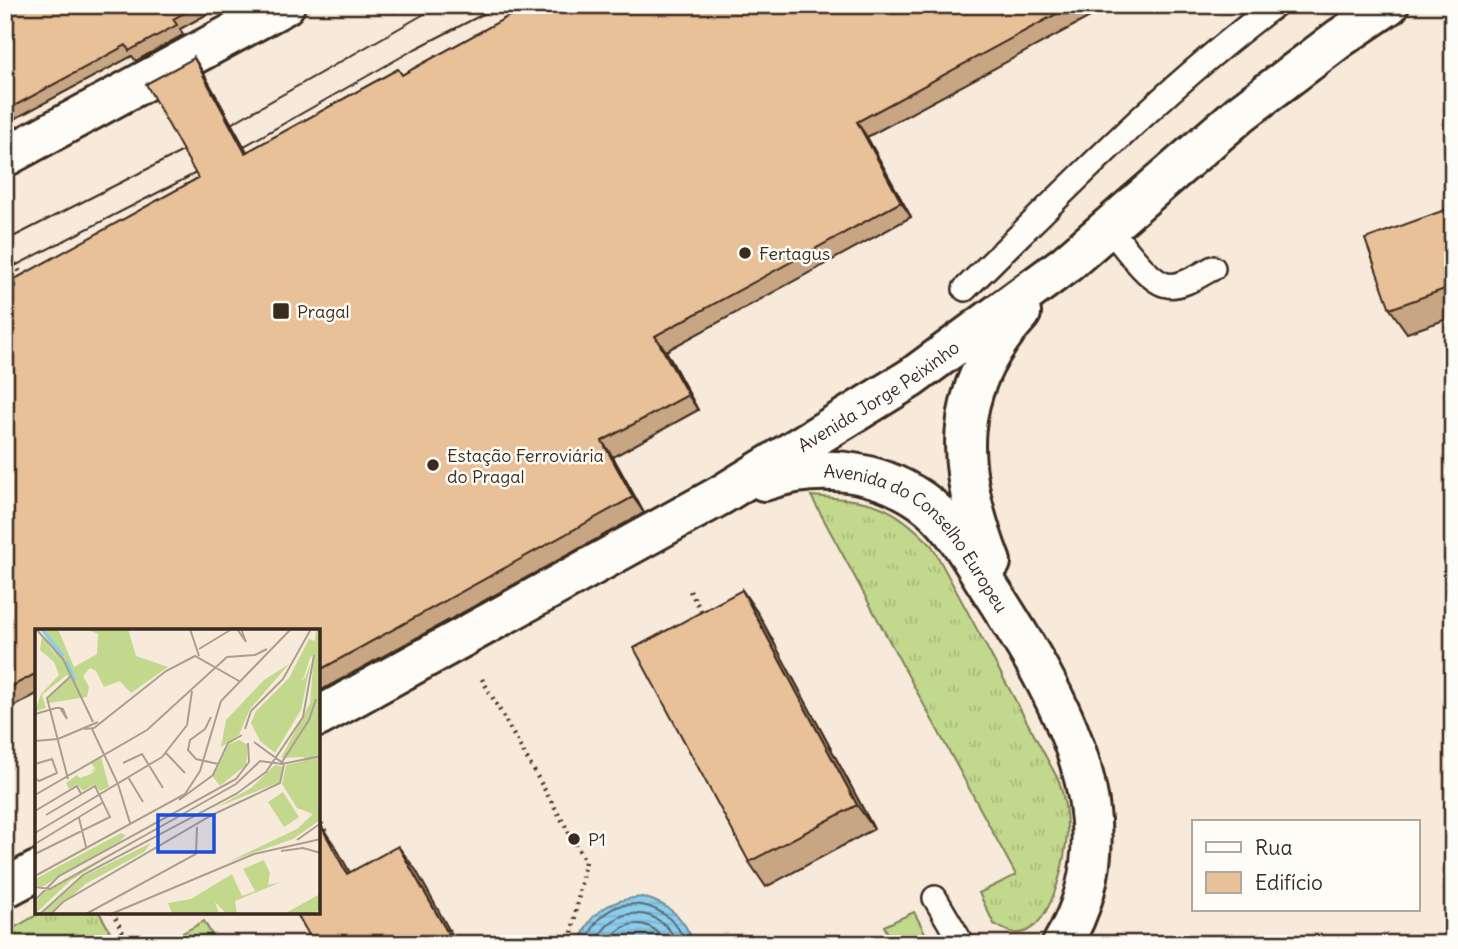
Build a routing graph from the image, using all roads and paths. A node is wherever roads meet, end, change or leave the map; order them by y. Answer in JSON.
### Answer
{"nodes":[{"id":1,"x":285,"y":5,"type":"edge"},
{"id":2,"x":391,"y":5,"type":"edge"},
{"id":3,"x":1275,"y":5,"type":"edge"},
{"id":4,"x":1389,"y":5,"type":"edge"},
{"id":5,"x":396,"y":13,"type":"dead end"},
{"id":6,"x":5,"y":157,"type":"edge"},
{"id":7,"x":1109,"y":228,"type":"junction"},
{"id":8,"x":5,"y":245,"type":"edge"},
{"id":9,"x":1066,"y":264,"type":"junction"},
{"id":10,"x":1213,"y":268,"type":"dead end"},
{"id":11,"x":22,"y":276,"type":"edge"},
{"id":12,"x":965,"y":289,"type":"dead end"},
{"id":13,"x":721,"y":495,"type":"junction"},
{"id":14,"x":691,"y":591,"type":"dead end"},
{"id":15,"x":706,"y":619,"type":"edge"},
{"id":16,"x":1016,"y":630,"type":"junction"},
{"id":17,"x":481,"y":676,"type":"dead end"},
{"id":18,"x":320,"y":717,"type":"edge"},
{"id":19,"x":320,"y":821,"type":"edge"},
{"id":20,"x":327,"y":834,"type":"edge"},
{"id":21,"x":35,"y":872,"type":"edge"},
{"id":22,"x":5,"y":888,"type":"edge"},
{"id":23,"x":935,"y":898,"type":"dead end"},
{"id":24,"x":113,"y":914,"type":"edge"},
{"id":25,"x":791,"y":938,"type":"dead end"},
{"id":26,"x":132,"y":944,"type":"edge"},
{"id":27,"x":155,"y":944,"type":"edge"},
{"id":28,"x":570,"y":944,"type":"edge"},
{"id":29,"x":781,"y":944,"type":"edge"},
{"id":30,"x":962,"y":944,"type":"edge"},
{"id":31,"x":1062,"y":944,"type":"edge"}],
"edges":[{"from":1,"to":6,"type":"street"},
{"from":2,"to":5,"type":"path"},
{"from":3,"to":12,"type":"lane"},
{"from":4,"to":7,"type":"street","name":"Avenida Jorge Peixinho"},
{"from":7,"to":9,"type":"street","name":"Avenida Jorge Peixinho"},
{"from":7,"to":10,"type":"lane"},
{"from":8,"to":11,"type":"path"},
{"from":9,"to":13,"type":"street","name":"Avenida Jorge Peixinho"},
{"from":9,"to":16,"type":"street","name":"Avenida do Conselho Europeu"},
{"from":13,"to":16,"type":"street","name":"Avenida do Conselho Europeu"},
{"from":13,"to":18,"type":"street","name":"Avenida Jorge Peixinho"},
{"from":14,"to":15,"type":"path"},
{"from":16,"to":31,"type":"street","name":"Avenida do Conselho Europeu"},
{"from":17,"to":28,"type":"path"},
{"from":19,"to":20,"type":"path"},
{"from":21,"to":22,"type":"street"},
{"from":23,"to":30,"type":"lane"},
{"from":24,"to":26,"type":"path"},
{"from":25,"to":29,"type":"path"},
{"from":26,"to":27,"type":"path"}]}
